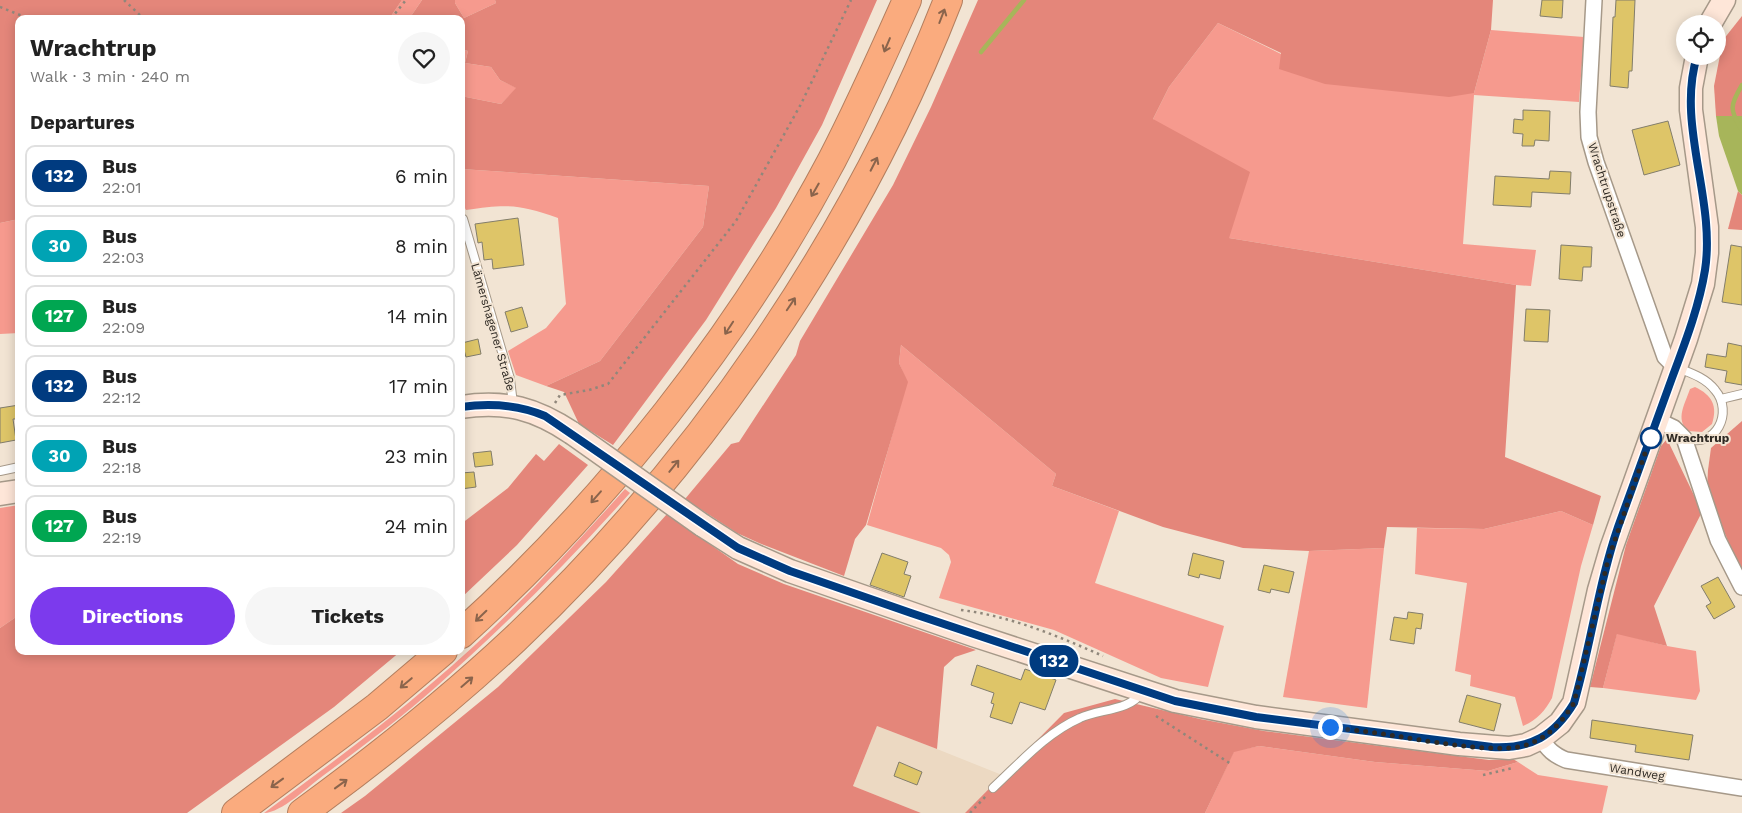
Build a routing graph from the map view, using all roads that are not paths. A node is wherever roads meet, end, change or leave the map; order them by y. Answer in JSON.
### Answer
{"nodes":[{"id":1,"x":907,"y":0,"type":"edge"},
{"id":2,"x":948,"y":0,"type":"edge"},
{"id":3,"x":1594,"y":0,"type":"edge"},
{"id":4,"x":1724,"y":0,"type":"edge"},
{"id":5,"x":1715,"y":15,"type":"edge"},
{"id":6,"x":1695,"y":65,"type":"edge"},
{"id":7,"x":465,"y":226,"type":"edge"},
{"id":8,"x":1676,"y":368,"type":"junction"},
{"id":9,"x":1742,"y":394,"type":"edge"},
{"id":10,"x":1720,"y":399,"type":"junction"},
{"id":11,"x":465,"y":407,"type":"edge"},
{"id":12,"x":513,"y":411,"type":"junction"},
{"id":13,"x":1657,"y":420,"type":"junction"},
{"id":14,"x":1684,"y":438,"type":"junction"},
{"id":15,"x":15,"y":468,"type":"edge"},
{"id":16,"x":0,"y":470,"type":"edge"},
{"id":17,"x":15,"y":492,"type":"edge"},
{"id":18,"x":0,"y":494,"type":"edge"},
{"id":19,"x":1742,"y":587,"type":"edge"},
{"id":20,"x":465,"y":630,"type":"edge"},
{"id":21,"x":438,"y":655,"type":"edge"},
{"id":22,"x":1138,"y":696,"type":"junction"},
{"id":23,"x":1541,"y":738,"type":"junction"},
{"id":24,"x":994,"y":788,"type":"road end"},
{"id":25,"x":1742,"y":788,"type":"edge"},
{"id":26,"x":236,"y":813,"type":"edge"},
{"id":27,"x":302,"y":813,"type":"edge"}],
"edges":[{"from":1,"to":20,"type":"highway","one_way":true},
{"from":27,"to":2,"type":"highway","one_way":true},
{"from":3,"to":8,"type":"street","name":"Wrachtrupstraße"},
{"from":4,"to":5,"type":"main road"},
{"from":6,"to":8,"type":"main road","name":"Lämershagener Straße"},
{"from":7,"to":12,"type":"lane","name":"Lämershagener Straße"},
{"from":8,"to":10,"type":"lane"},
{"from":8,"to":13,"type":"main road","name":"Lämershagener Straße"},
{"from":9,"to":10,"type":"lane"},
{"from":10,"to":14,"type":"lane"},
{"from":11,"to":12,"type":"main road","name":"Lämershagener Straße"},
{"from":12,"to":22,"type":"main road","name":"Lämershagener Straße","bridge":true},
{"from":13,"to":14,"type":"street"},
{"from":13,"to":23,"type":"main road","name":"Lämershagener Straße"},
{"from":14,"to":19,"type":"street"},
{"from":15,"to":16,"type":"lane"},
{"from":17,"to":18,"type":"main road"},
{"from":21,"to":26,"type":"highway","one_way":true},
{"from":22,"to":23,"type":"main road","name":"Lämershagener Straße"},
{"from":22,"to":24,"type":"lane"},
{"from":23,"to":25,"type":"street","name":"Wandweg"}]}
